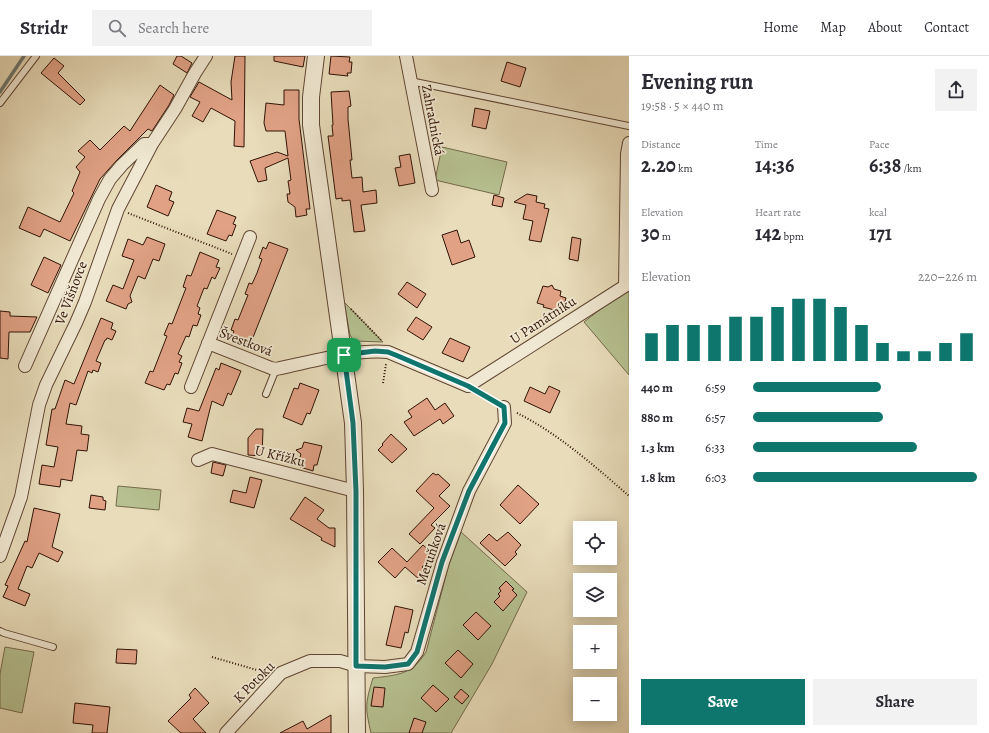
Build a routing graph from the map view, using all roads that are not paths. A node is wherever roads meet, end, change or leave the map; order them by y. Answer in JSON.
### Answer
{"nodes":[{"id":1,"x":36,"y":56,"type":"edge"},
{"id":2,"x":206,"y":56,"type":"edge"},
{"id":3,"x":316,"y":56,"type":"edge"},
{"id":4,"x":406,"y":56,"type":"edge"},
{"id":5,"x":410,"y":81,"type":"junction"},
{"id":6,"x":0,"y":103,"type":"edge"},
{"id":7,"x":629,"y":126,"type":"edge"},
{"id":8,"x":629,"y":143,"type":"edge"},
{"id":9,"x":152,"y":144,"type":"junction"},
{"id":10,"x":432,"y":190,"type":"dead end"},
{"id":11,"x":250,"y":237,"type":"dead end"},
{"id":12,"x":208,"y":343,"type":"junction"},
{"id":13,"x":344,"y":355,"type":"junction"},
{"id":14,"x":25,"y":366,"type":"dead end"},
{"id":15,"x":276,"y":369,"type":"junction"},
{"id":16,"x":191,"y":387,"type":"dead end"},
{"id":17,"x":266,"y":394,"type":"dead end"},
{"id":18,"x":504,"y":407,"type":"road end"},
{"id":19,"x":198,"y":460,"type":"dead end"},
{"id":20,"x":356,"y":491,"type":"junction"},
{"id":21,"x":0,"y":556,"type":"edge"},
{"id":22,"x":0,"y":631,"type":"edge"},
{"id":23,"x":53,"y":647,"type":"dead end"},
{"id":24,"x":356,"y":666,"type":"junction"},
{"id":25,"x":226,"y":733,"type":"edge"},
{"id":26,"x":357,"y":733,"type":"edge"}],
"edges":[{"from":1,"to":6,"type":"lane"},
{"from":2,"to":9,"type":"street","name":"Ve Višňovce"},
{"from":3,"to":13,"type":"street"},
{"from":4,"to":5,"type":"street","name":"Zahradnická"},
{"from":5,"to":7,"type":"lane"},
{"from":5,"to":10,"type":"street","name":"Zahradnická"},
{"from":8,"to":13,"type":"street","name":"U Památníku"},
{"from":9,"to":14,"type":"street"},
{"from":9,"to":21,"type":"street","name":"Ve Višňovce"},
{"from":11,"to":12,"type":"street","name":"Švestková"},
{"from":12,"to":15,"type":"street","name":"Švestková"},
{"from":12,"to":16,"type":"street","name":"Švestková"},
{"from":13,"to":15,"type":"street","name":"Švestková"},
{"from":13,"to":20,"type":"street"},
{"from":15,"to":17,"type":"lane"},
{"from":18,"to":24,"type":"street","name":"Meruňková"},
{"from":19,"to":20,"type":"street","name":"U Křížku"},
{"from":20,"to":24,"type":"street"},
{"from":22,"to":23,"type":"lane"},
{"from":24,"to":25,"type":"street","name":"K Potoku"},
{"from":24,"to":26,"type":"street"}]}
